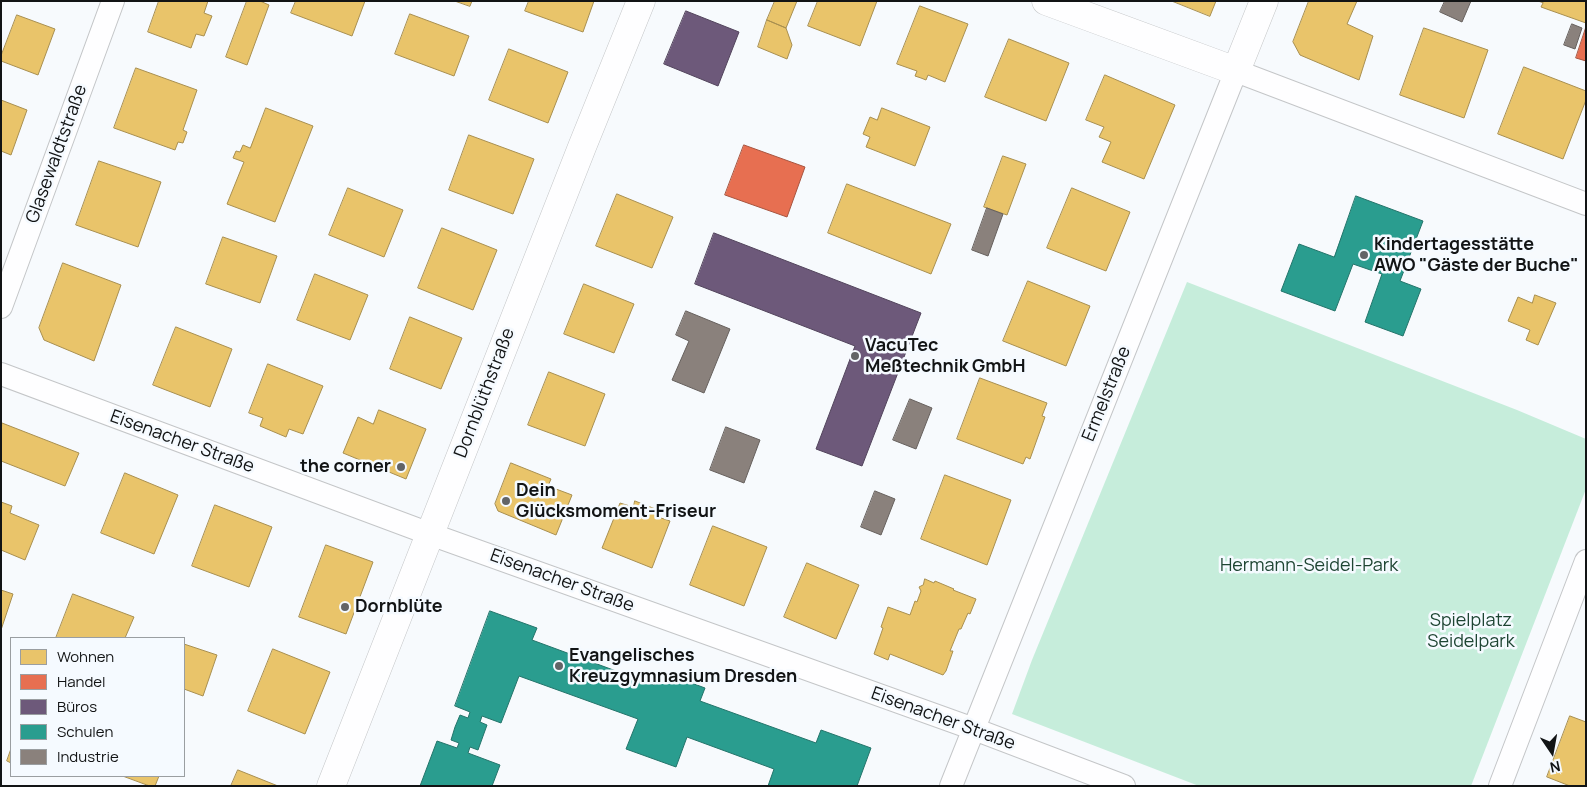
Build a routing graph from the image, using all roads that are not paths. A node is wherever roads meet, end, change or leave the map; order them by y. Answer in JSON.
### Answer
{"nodes":[{"id":1,"x":113,"y":1,"type":"edge"},
{"id":2,"x":641,"y":1,"type":"edge"},
{"id":3,"x":1046,"y":1,"type":"edge"},
{"id":4,"x":1264,"y":1,"type":"edge"},
{"id":5,"x":1236,"y":70,"type":"junction"},
{"id":6,"x":1586,"y":204,"type":"edge"},
{"id":7,"x":1,"y":307,"type":"edge"},
{"id":8,"x":1,"y":374,"type":"edge"},
{"id":9,"x":430,"y":534,"type":"junction"},
{"id":10,"x":1586,"y":561,"type":"edge"},
{"id":11,"x":974,"y":729,"type":"junction"},
{"id":12,"x":331,"y":786,"type":"edge"},
{"id":13,"x":951,"y":786,"type":"edge"},
{"id":14,"x":1124,"y":786,"type":"edge"},
{"id":15,"x":1500,"y":786,"type":"edge"}],
"edges":[{"from":1,"to":7,"type":"street","name":"Glasewaldtstraße"},
{"from":2,"to":9,"type":"street","name":"Dornblüthstraße"},
{"from":3,"to":5,"type":"street"},
{"from":4,"to":5,"type":"street","name":"Ermelstraße"},
{"from":5,"to":6,"type":"street"},
{"from":5,"to":11,"type":"street","name":"Ermelstraße"},
{"from":8,"to":9,"type":"street","name":"Eisenacher Straße"},
{"from":9,"to":11,"type":"street","name":"Eisenacher Straße"},
{"from":9,"to":12,"type":"street","name":"Dornblüthstraße"},
{"from":10,"to":15,"type":"street"},
{"from":11,"to":13,"type":"street","name":"Ermelstraße"},
{"from":11,"to":14,"type":"street","name":"Eisenacher Straße"}]}
